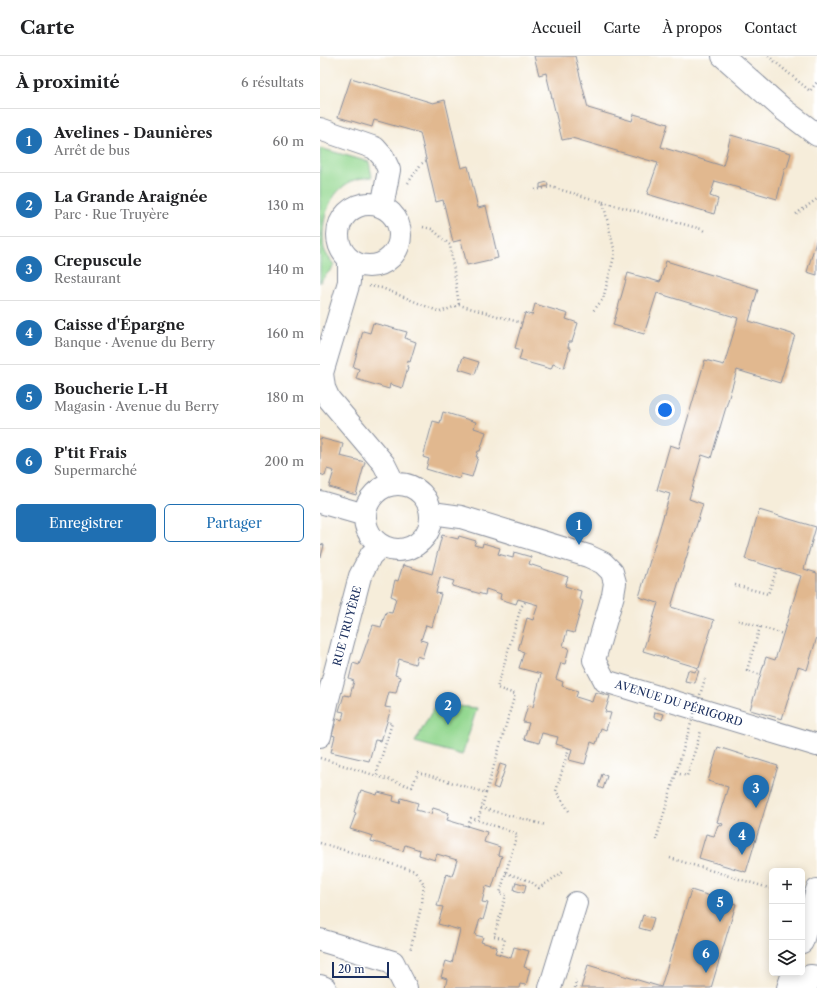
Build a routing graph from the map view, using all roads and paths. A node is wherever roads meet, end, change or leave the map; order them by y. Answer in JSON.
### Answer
{"nodes":[{"id":1,"x":723,"y":56,"type":"edge"},
{"id":2,"x":768,"y":56,"type":"edge"},
{"id":3,"x":817,"y":82,"type":"edge"},
{"id":4,"x":320,"y":129,"type":"edge"},
{"id":5,"x":817,"y":136,"type":"edge"},
{"id":6,"x":535,"y":190,"type":"dead end"},
{"id":7,"x":817,"y":199,"type":"edge"},
{"id":8,"x":603,"y":202,"type":"junction"},
{"id":9,"x":382,"y":207,"type":"junction"},
{"id":10,"x":796,"y":214,"type":"dead end"},
{"id":11,"x":423,"y":227,"type":"dead end"},
{"id":12,"x":706,"y":232,"type":"dead end"},
{"id":13,"x":350,"y":260,"type":"junction"},
{"id":14,"x":349,"y":282,"type":"junction"},
{"id":15,"x":459,"y":305,"type":"junction"},
{"id":16,"x":593,"y":311,"type":"dead end"},
{"id":17,"x":522,"y":323,"type":"dead end"},
{"id":18,"x":394,"y":484,"type":"junction"},
{"id":19,"x":320,"y":502,"type":"edge"},
{"id":20,"x":432,"y":514,"type":"junction"},
{"id":21,"x":365,"y":515,"type":"junction"},
{"id":22,"x":381,"y":546,"type":"junction"},
{"id":23,"x":777,"y":569,"type":"dead end"},
{"id":24,"x":735,"y":585,"type":"dead end"},
{"id":25,"x":526,"y":601,"type":"dead end"},
{"id":26,"x":738,"y":620,"type":"dead end"},
{"id":27,"x":760,"y":627,"type":"junction"},
{"id":28,"x":783,"y":634,"type":"dead end"},
{"id":29,"x":761,"y":675,"type":"dead end"},
{"id":30,"x":705,"y":679,"type":"dead end"},
{"id":31,"x":387,"y":722,"type":"dead end"},
{"id":32,"x":707,"y":732,"type":"dead end"},
{"id":33,"x":320,"y":736,"type":"edge"},
{"id":34,"x":817,"y":745,"type":"edge"},
{"id":35,"x":569,"y":748,"type":"dead end"},
{"id":36,"x":320,"y":758,"type":"edge"},
{"id":37,"x":676,"y":773,"type":"junction"},
{"id":38,"x":376,"y":776,"type":"junction"},
{"id":39,"x":486,"y":793,"type":"junction"},
{"id":40,"x":481,"y":808,"type":"junction"},
{"id":41,"x":569,"y":811,"type":"dead end"},
{"id":42,"x":478,"y":820,"type":"junction"},
{"id":43,"x":546,"y":825,"type":"dead end"},
{"id":44,"x":468,"y":826,"type":"dead end"},
{"id":45,"x":656,"y":840,"type":"dead end"},
{"id":46,"x":320,"y":843,"type":"edge"},
{"id":47,"x":670,"y":858,"type":"dead end"},
{"id":48,"x":563,"y":872,"type":"dead end"},
{"id":49,"x":506,"y":873,"type":"junction"},
{"id":50,"x":769,"y":888,"type":"edge"},
{"id":51,"x":817,"y":890,"type":"edge"},
{"id":52,"x":576,"y":903,"type":"dead end"},
{"id":53,"x":808,"y":938,"type":"edge"},
{"id":54,"x":320,"y":940,"type":"edge"},
{"id":55,"x":500,"y":955,"type":"dead end"},
{"id":56,"x":792,"y":976,"type":"edge"},
{"id":57,"x":817,"y":977,"type":"edge"},
{"id":58,"x":404,"y":985,"type":"edge"},
{"id":59,"x":320,"y":986,"type":"edge"},
{"id":60,"x":326,"y":988,"type":"edge"},
{"id":61,"x":550,"y":988,"type":"edge"},
{"id":62,"x":788,"y":988,"type":"edge"},
{"id":63,"x":806,"y":988,"type":"edge"}],
"edges":[{"from":1,"to":5,"type":"street"},
{"from":2,"to":3,"type":"path"},
{"from":4,"to":9,"type":"street"},
{"from":6,"to":8,"type":"path"},
{"from":7,"to":10,"type":"path"},
{"from":8,"to":12,"type":"path"},
{"from":8,"to":16,"type":"path"},
{"from":9,"to":13,"type":"street"},
{"from":9,"to":13,"type":"street"},
{"from":11,"to":15,"type":"path"},
{"from":13,"to":14,"type":"street"},
{"from":14,"to":15,"type":"path"},
{"from":14,"to":18,"type":"street"},
{"from":15,"to":17,"type":"path"},
{"from":18,"to":20,"type":"street"},
{"from":18,"to":21,"type":"street"},
{"from":19,"to":21,"type":"street"},
{"from":20,"to":22,"type":"street"},
{"from":20,"to":34,"type":"street","name":"AVENUE DU PÉRIGORD"},
{"from":21,"to":22,"type":"street"},
{"from":22,"to":33,"type":"street","name":"RUE TRUYÈRE"},
{"from":23,"to":24,"type":"path"},
{"from":25,"to":39,"type":"path"},
{"from":26,"to":27,"type":"path"},
{"from":27,"to":28,"type":"path"},
{"from":27,"to":29,"type":"path"},
{"from":30,"to":37,"type":"path","bridge":true},
{"from":31,"to":38,"type":"path"},
{"from":32,"to":37,"type":"path"},
{"from":35,"to":41,"type":"path"},
{"from":36,"to":38,"type":"path"},
{"from":37,"to":45,"type":"path"},
{"from":38,"to":39,"type":"path"},
{"from":39,"to":40,"type":"path"},
{"from":40,"to":42,"type":"path"},
{"from":40,"to":43,"type":"path"},
{"from":42,"to":44,"type":"path"},
{"from":42,"to":49,"type":"path"},
{"from":46,"to":58,"type":"path"},
{"from":47,"to":50,"type":"path"},
{"from":48,"to":49,"type":"path"},
{"from":49,"to":55,"type":"path"},
{"from":51,"to":53,"type":"street"},
{"from":52,"to":61,"type":"street"},
{"from":54,"to":58,"type":"street"},
{"from":56,"to":62,"type":"street"},
{"from":57,"to":63,"type":"street"},
{"from":59,"to":60,"type":"street"}]}
